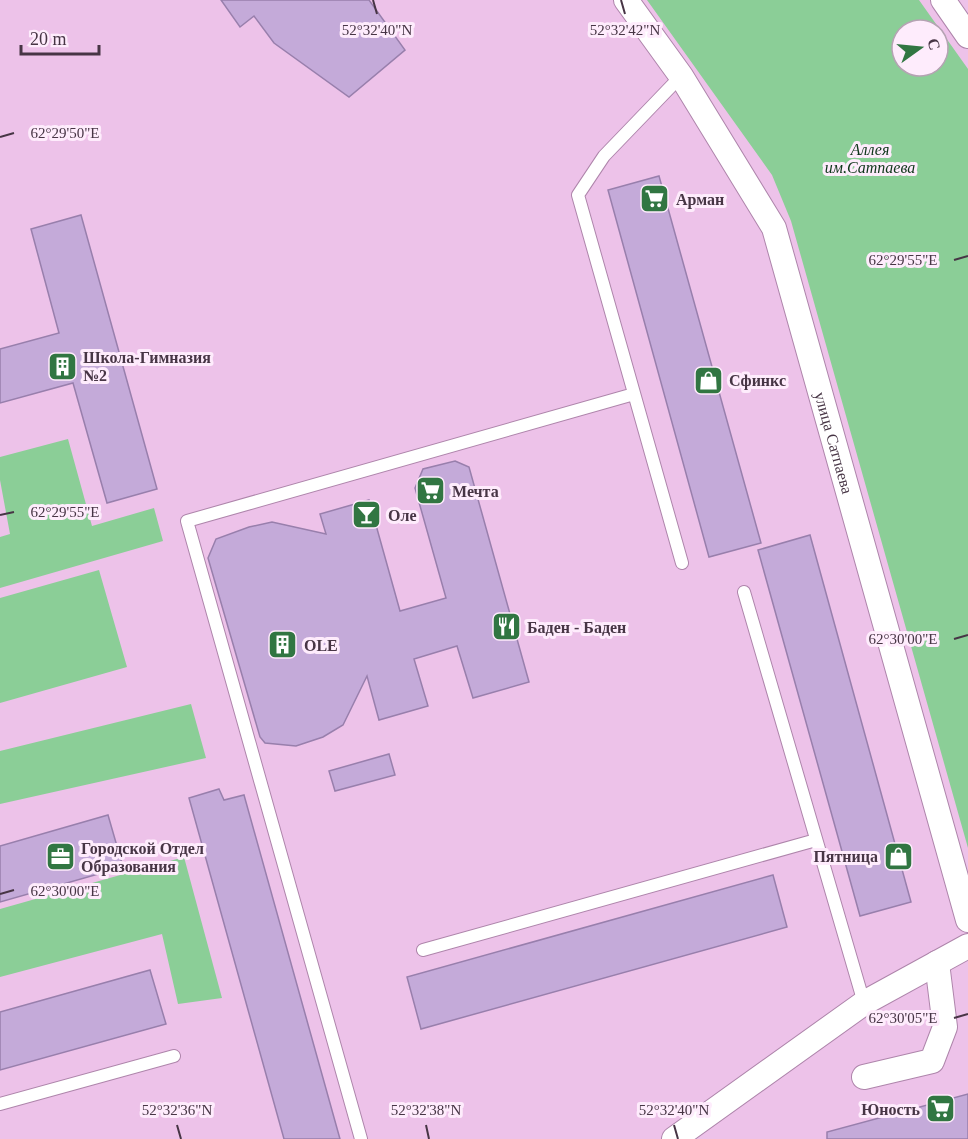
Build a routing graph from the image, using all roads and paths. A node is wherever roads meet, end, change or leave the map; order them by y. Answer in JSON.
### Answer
{"nodes":[{"id":1,"x":626,"y":0,"type":"edge"},
{"id":2,"x":943,"y":0,"type":"edge"},
{"id":3,"x":968,"y":36,"type":"edge"},
{"id":4,"x":681,"y":76,"type":"junction"},
{"id":5,"x":634,"y":394,"type":"junction"},
{"id":6,"x":682,"y":563,"type":"dead end"},
{"id":7,"x":744,"y":592,"type":"dead end"},
{"id":8,"x":816,"y":840,"type":"junction"},
{"id":9,"x":968,"y":920,"type":"edge"},
{"id":10,"x":968,"y":946,"type":"edge"},
{"id":11,"x":423,"y":950,"type":"dead end"},
{"id":12,"x":937,"y":963,"type":"junction"},
{"id":13,"x":864,"y":1003,"type":"junction"},
{"id":14,"x":174,"y":1056,"type":"dead end"},
{"id":15,"x":864,"y":1077,"type":"dead end"},
{"id":16,"x":0,"y":1104,"type":"edge"},
{"id":17,"x":361,"y":1139,"type":"edge"},
{"id":18,"x":674,"y":1139,"type":"edge"}],
"edges":[{"from":1,"to":4,"type":"street","name":"улица Сатпаева"},
{"from":2,"to":3,"type":"street"},
{"from":4,"to":5,"type":"lane"},
{"from":4,"to":9,"type":"street","name":"улица Сатпаева"},
{"from":5,"to":6,"type":"lane"},
{"from":5,"to":17,"type":"lane"},
{"from":7,"to":8,"type":"lane"},
{"from":8,"to":11,"type":"lane"},
{"from":8,"to":13,"type":"lane"},
{"from":10,"to":12,"type":"street"},
{"from":12,"to":13,"type":"street"},
{"from":12,"to":15,"type":"street"},
{"from":13,"to":18,"type":"street"},
{"from":14,"to":16,"type":"lane"}]}
